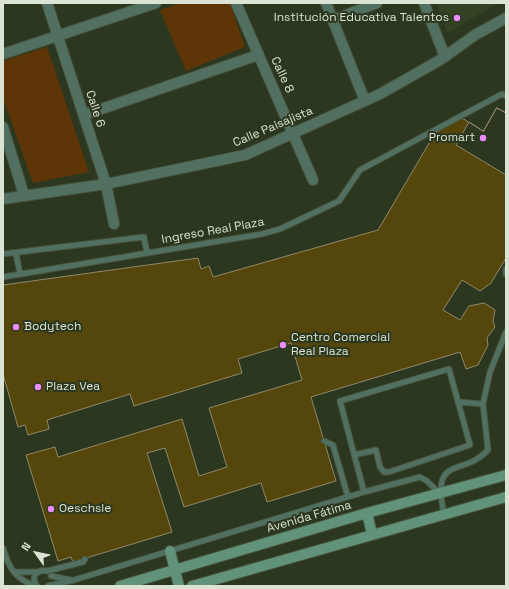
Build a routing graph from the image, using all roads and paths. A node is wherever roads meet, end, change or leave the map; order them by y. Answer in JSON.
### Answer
{"nodes":[{"id":1,"x":47,"y":3,"type":"edge"},
{"id":2,"x":156,"y":3,"type":"edge"},
{"id":3,"x":236,"y":3,"type":"edge"},
{"id":4,"x":326,"y":3,"type":"edge"},
{"id":5,"x":377,"y":3,"type":"edge"},
{"id":6,"x":424,"y":3,"type":"edge"},
{"id":7,"x":506,"y":18,"type":"edge"},
{"id":8,"x":333,"y":20,"type":"junction"},
{"id":9,"x":57,"y":36,"type":"junction"},
{"id":10,"x":3,"y":54,"type":"edge"},
{"id":11,"x":258,"y":55,"type":"junction"},
{"id":12,"x":445,"y":56,"type":"junction"},
{"id":13,"x":505,"y":94,"type":"edge"},
{"id":14,"x":365,"y":101,"type":"junction"},
{"id":15,"x":84,"y":115,"type":"junction"},
{"id":16,"x":3,"y":127,"type":"edge"},
{"id":17,"x":294,"y":133,"type":"junction"},
{"id":18,"x":313,"y":180,"type":"dead end"},
{"id":19,"x":106,"y":184,"type":"junction"},
{"id":20,"x":24,"y":195,"type":"junction"},
{"id":21,"x":3,"y":199,"type":"edge"},
{"id":22,"x":114,"y":224,"type":"dead end"},
{"id":23,"x":16,"y":253,"type":"junction"},
{"id":24,"x":147,"y":253,"type":"junction"},
{"id":25,"x":3,"y":254,"type":"edge"},
{"id":26,"x":506,"y":269,"type":"edge"},
{"id":27,"x":20,"y":274,"type":"junction"},
{"id":28,"x":506,"y":274,"type":"edge"},
{"id":29,"x":3,"y":277,"type":"edge"},
{"id":30,"x":506,"y":332,"type":"edge"},
{"id":31,"x":458,"y":402,"type":"junction"},
{"id":32,"x":482,"y":404,"type":"junction"},
{"id":33,"x":324,"y":441,"type":"dead end"},
{"id":34,"x":354,"y":455,"type":"junction"},
{"id":35,"x":506,"y":475,"type":"edge"},
{"id":36,"x":364,"y":492,"type":"junction"},
{"id":37,"x":440,"y":494,"type":"junction"},
{"id":38,"x":348,"y":497,"type":"junction"},
{"id":39,"x":506,"y":497,"type":"edge"},
{"id":40,"x":367,"y":513,"type":"junction"},
{"id":41,"x":444,"y":514,"type":"junction"},
{"id":42,"x":372,"y":534,"type":"junction"},
{"id":43,"x":3,"y":548,"type":"edge"},
{"id":44,"x":170,"y":551,"type":"junction"},
{"id":45,"x":85,"y":559,"type":"dead end"},
{"id":46,"x":62,"y":568,"type":"junction"},
{"id":47,"x":175,"y":570,"type":"junction"},
{"id":48,"x":15,"y":572,"type":"junction"},
{"id":49,"x":37,"y":572,"type":"junction"},
{"id":50,"x":49,"y":574,"type":"junction"},
{"id":51,"x":62,"y":578,"type":"junction"},
{"id":52,"x":74,"y":580,"type":"junction"},
{"id":53,"x":36,"y":586,"type":"edge"},
{"id":54,"x":48,"y":586,"type":"edge"},
{"id":55,"x":120,"y":586,"type":"edge"},
{"id":56,"x":179,"y":586,"type":"edge"},
{"id":57,"x":192,"y":586,"type":"edge"}],
"edges":[{"from":1,"to":9,"type":"street","name":"Calle 6"},
{"from":2,"to":9,"type":"street"},
{"from":3,"to":11,"type":"street","name":"Calle 8"},
{"from":4,"to":8,"type":"street"},
{"from":5,"to":8,"type":"street"},
{"from":6,"to":12,"type":"street"},
{"from":7,"to":12,"type":"street","name":"Calle Paisajista"},
{"from":8,"to":14,"type":"street"},
{"from":9,"to":10,"type":"street"},
{"from":9,"to":15,"type":"street","name":"Calle 6"},
{"from":11,"to":15,"type":"street"},
{"from":11,"to":17,"type":"street","name":"Calle 8"},
{"from":12,"to":14,"type":"street","name":"Calle Paisajista"},
{"from":13,"to":24,"type":"lane","name":"Ingreso Real Plaza"},
{"from":14,"to":17,"type":"street","name":"Calle Paisajista"},
{"from":15,"to":19,"type":"street","name":"Calle 6"},
{"from":16,"to":20,"type":"street"},
{"from":17,"to":18,"type":"street","name":"Calle 8"},
{"from":17,"to":19,"type":"street","name":"Calle Paisajista"},
{"from":19,"to":20,"type":"street","name":"Calle Paisajista"},
{"from":19,"to":22,"type":"street","name":"Calle 6"},
{"from":20,"to":21,"type":"street","name":"Calle Paisajista"},
{"from":23,"to":24,"type":"lane"},
{"from":23,"to":25,"type":"lane"},
{"from":23,"to":27,"type":"lane"},
{"from":24,"to":27,"type":"lane","name":"Ingreso Real Plaza"},
{"from":26,"to":28,"type":"lane"},
{"from":27,"to":29,"type":"lane","name":"Ingreso Real Plaza"},
{"from":30,"to":32,"type":"lane"},
{"from":31,"to":32,"type":"lane"},
{"from":31,"to":34,"type":"lane"},
{"from":31,"to":34,"type":"lane"},
{"from":32,"to":37,"type":"lane"},
{"from":33,"to":38,"type":"lane"},
{"from":34,"to":36,"type":"lane"},
{"from":35,"to":37,"type":"main road","name":"Avenida Fátima"},
{"from":36,"to":37,"type":"lane"},
{"from":36,"to":38,"type":"lane"},
{"from":37,"to":40,"type":"main road","name":"Avenida Fátima"},
{"from":37,"to":41,"type":"lane"},
{"from":38,"to":44,"type":"lane"},
{"from":39,"to":41,"type":"main road"},
{"from":40,"to":42,"type":"main road"},
{"from":40,"to":47,"type":"main road","name":"Avenida Fátima"},
{"from":41,"to":42,"type":"main road"},
{"from":42,"to":57,"type":"main road"},
{"from":43,"to":48,"type":"lane"},
{"from":44,"to":47,"type":"main road"},
{"from":44,"to":52,"type":"lane"},
{"from":45,"to":46,"type":"lane"},
{"from":46,"to":50,"type":"lane"},
{"from":46,"to":51,"type":"lane"},
{"from":47,"to":55,"type":"main road","name":"Avenida Fátima"},
{"from":47,"to":56,"type":"main road"},
{"from":48,"to":49,"type":"lane"},
{"from":48,"to":53,"type":"lane"},
{"from":49,"to":50,"type":"lane"},
{"from":49,"to":53,"type":"lane"},
{"from":50,"to":51,"type":"lane"},
{"from":50,"to":54,"type":"lane"},
{"from":51,"to":52,"type":"lane"},
{"from":52,"to":54,"type":"lane"}]}
